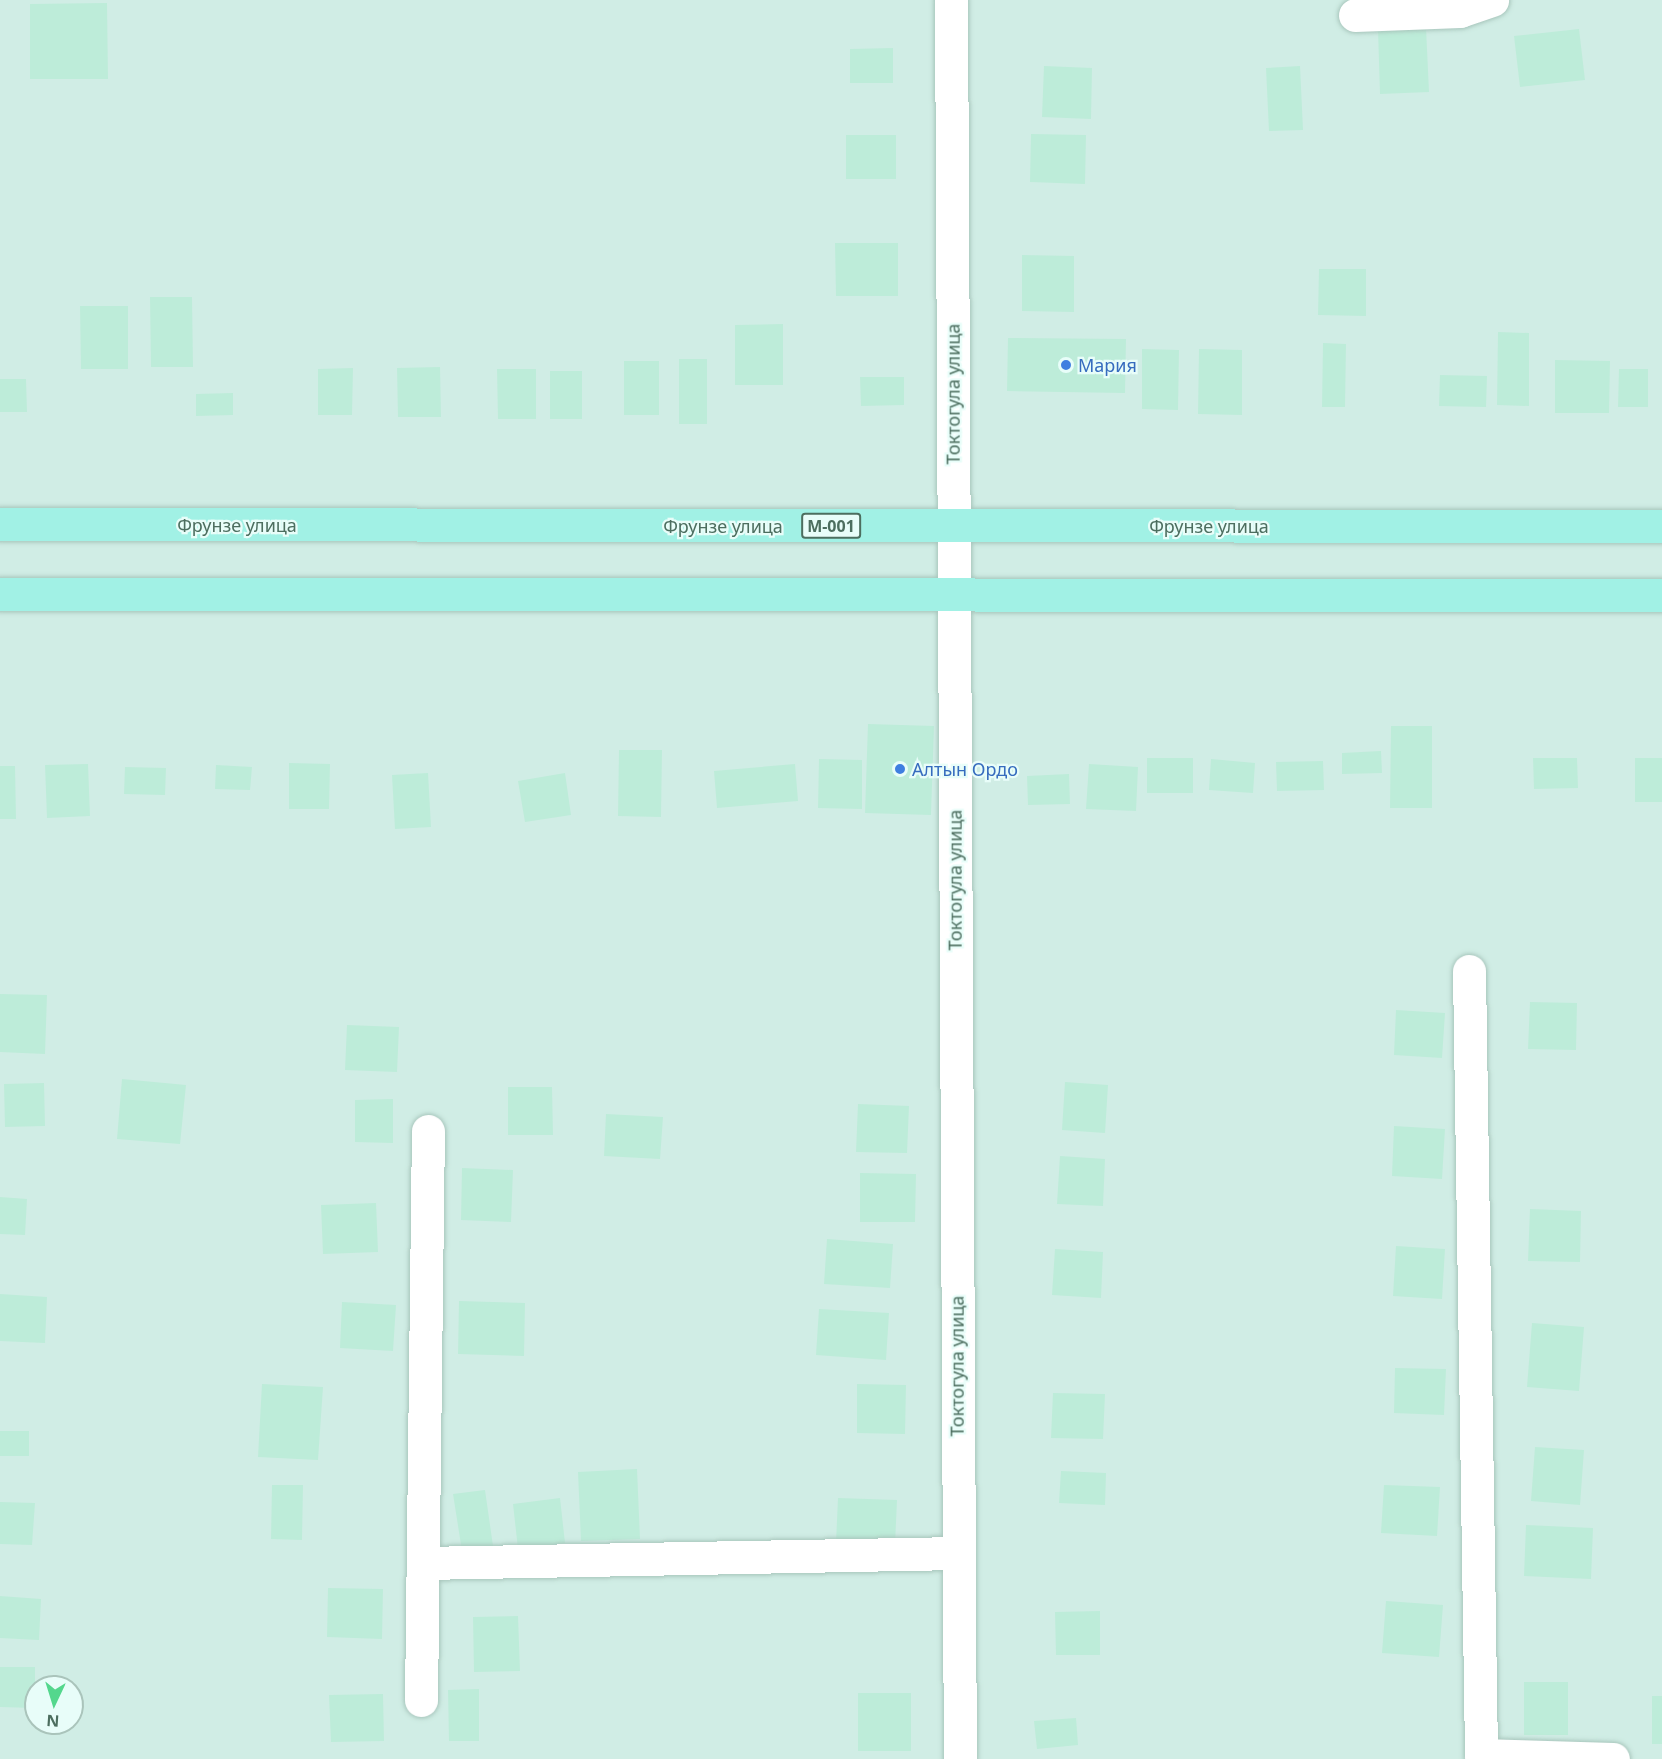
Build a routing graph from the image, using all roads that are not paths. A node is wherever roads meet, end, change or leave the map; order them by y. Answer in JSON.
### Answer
{"nodes":[{"id":1,"x":951,"y":0,"type":"edge"},
{"id":2,"x":1492,"y":0,"type":"edge"},
{"id":3,"x":1355,"y":15,"type":"dead end"},
{"id":4,"x":0,"y":524,"type":"edge"},
{"id":5,"x":1662,"y":526,"type":"edge"},
{"id":6,"x":954,"y":527,"type":"junction"},
{"id":7,"x":0,"y":594,"type":"edge"},
{"id":8,"x":954,"y":594,"type":"junction"},
{"id":9,"x":1662,"y":595,"type":"edge"},
{"id":10,"x":1469,"y":971,"type":"dead end"},
{"id":11,"x":429,"y":1131,"type":"dead end"},
{"id":12,"x":958,"y":1552,"type":"junction"},
{"id":13,"x":423,"y":1563,"type":"junction"},
{"id":14,"x":421,"y":1700,"type":"dead end"},
{"id":15,"x":960,"y":1759,"type":"edge"},
{"id":16,"x":1613,"y":1759,"type":"edge"}],
"edges":[{"from":1,"to":6,"type":"street","name":"Токтогула улица"},
{"from":2,"to":3,"type":"street"},
{"from":4,"to":6,"type":"main road","name":"Фрунзе улица","number":"M-001"},
{"from":5,"to":6,"type":"main road","name":"Фрунзе улица","number":"M-001"},
{"from":6,"to":8,"type":"street","name":"Токтогула улица"},
{"from":7,"to":8,"type":"main road"},
{"from":8,"to":9,"type":"main road"},
{"from":8,"to":12,"type":"street","name":"Токтогула улица"},
{"from":10,"to":16,"type":"street"},
{"from":11,"to":13,"type":"street"},
{"from":12,"to":13,"type":"street"},
{"from":12,"to":15,"type":"street","name":"Токтогула улица"},
{"from":13,"to":14,"type":"street"}]}
